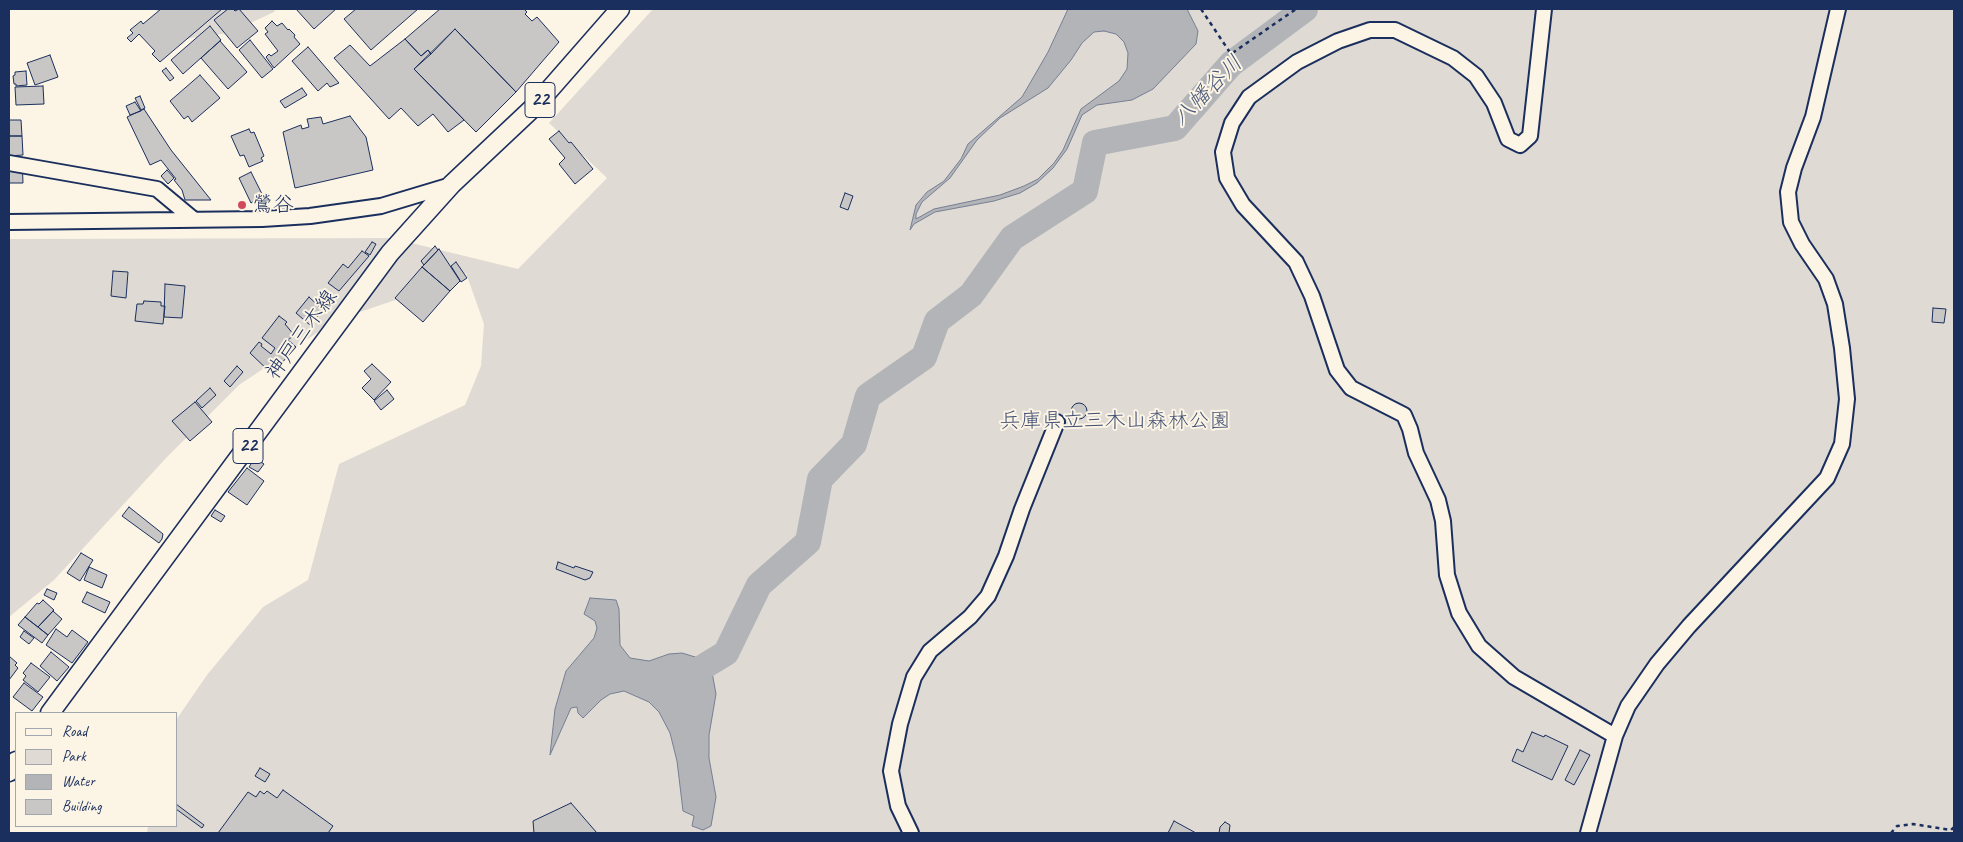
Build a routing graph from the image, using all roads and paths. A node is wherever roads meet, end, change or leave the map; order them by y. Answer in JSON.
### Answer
{"nodes":[{"id":1,"x":620,"y":9,"type":"edge"},
{"id":2,"x":1201,"y":9,"type":"edge"},
{"id":3,"x":1296,"y":9,"type":"edge"},
{"id":4,"x":1544,"y":9,"type":"edge"},
{"id":5,"x":1838,"y":9,"type":"edge"},
{"id":6,"x":9,"y":163,"type":"edge"},
{"id":7,"x":452,"y":184,"type":"junction"},
{"id":8,"x":193,"y":219,"type":"junction"},
{"id":9,"x":9,"y":222,"type":"edge"},
{"id":10,"x":1057,"y":422,"type":"dead end"},
{"id":11,"x":51,"y":712,"type":"edge"},
{"id":12,"x":1615,"y":736,"type":"junction"},
{"id":13,"x":1954,"y":827,"type":"edge"},
{"id":14,"x":911,"y":833,"type":"edge"},
{"id":15,"x":1588,"y":833,"type":"edge"},
{"id":16,"x":1891,"y":833,"type":"edge"}],
"edges":[{"from":1,"to":7,"type":"main road","name":"神戸三木線","number":"22"},
{"from":2,"to":3,"type":"path"},
{"from":4,"to":12,"type":"street"},
{"from":5,"to":12,"type":"street"},
{"from":6,"to":8,"type":"street"},
{"from":7,"to":8,"type":"street"},
{"from":7,"to":11,"type":"main road","name":"神戸三木線","number":"22"},
{"from":8,"to":9,"type":"street"},
{"from":10,"to":14,"type":"street"},
{"from":12,"to":15,"type":"street"},
{"from":13,"to":16,"type":"path"}]}
